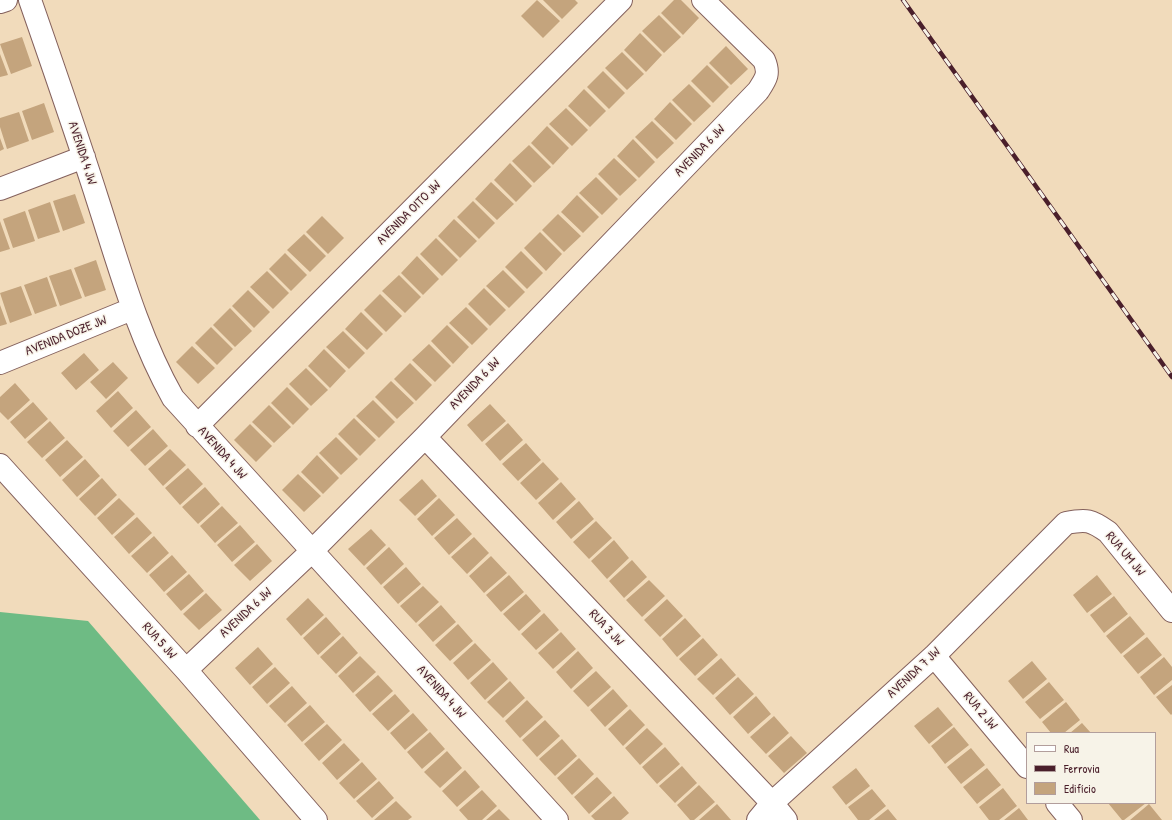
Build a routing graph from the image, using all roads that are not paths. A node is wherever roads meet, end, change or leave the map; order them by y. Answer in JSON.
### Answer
{"nodes":[{"id":1,"x":6,"y":0,"type":"edge"},
{"id":2,"x":30,"y":0,"type":"edge"},
{"id":3,"x":621,"y":0,"type":"edge"},
{"id":4,"x":703,"y":0,"type":"edge"},
{"id":5,"x":0,"y":2,"type":"edge"},
{"id":6,"x":84,"y":157,"type":"junction"},
{"id":7,"x":0,"y":189,"type":"edge"},
{"id":8,"x":132,"y":309,"type":"junction"},
{"id":9,"x":0,"y":363,"type":"edge"},
{"id":10,"x":197,"y":426,"type":"junction"},
{"id":11,"x":425,"y":437,"type":"junction"},
{"id":12,"x":0,"y":465,"type":"edge"},
{"id":13,"x":1066,"y":523,"type":"joint"},
{"id":14,"x":312,"y":551,"type":"junction"},
{"id":15,"x":1172,"y":612,"type":"edge"},
{"id":16,"x":934,"y":656,"type":"junction"},
{"id":17,"x":186,"y":670,"type":"junction"},
{"id":18,"x":1026,"y":766,"type":"edge"},
{"id":19,"x":772,"y":803,"type":"junction"},
{"id":20,"x":1058,"y":804,"type":"edge"},
{"id":21,"x":316,"y":820,"type":"edge"},
{"id":22,"x":557,"y":820,"type":"edge"},
{"id":23,"x":758,"y":820,"type":"edge"},
{"id":24,"x":786,"y":820,"type":"edge"},
{"id":25,"x":1072,"y":820,"type":"edge"}],
"edges":[{"from":1,"to":5,"type":"street"},
{"from":2,"to":6,"type":"street","name":"AVENIDA 4 JW"},
{"from":3,"to":10,"type":"street","name":"AVENIDA OITO JW"},
{"from":4,"to":11,"type":"street","name":"AVENIDA 6 JW"},
{"from":6,"to":7,"type":"street"},
{"from":6,"to":8,"type":"street","name":"AVENIDA 4 JW"},
{"from":8,"to":9,"type":"street","name":"AVENIDA DOZE JW"},
{"from":8,"to":10,"type":"street","name":"AVENIDA 4 JW"},
{"from":10,"to":14,"type":"street","name":"AVENIDA 4 JW"},
{"from":11,"to":14,"type":"street","name":"AVENIDA 6 JW"},
{"from":11,"to":19,"type":"street","name":"RUA 3 JW"},
{"from":12,"to":17,"type":"street","name":"RUA 5 JW"},
{"from":13,"to":15,"type":"street","name":"RUA UM JW"},
{"from":13,"to":16,"type":"street","name":"AVENIDA 7 JW"},
{"from":14,"to":17,"type":"street","name":"AVENIDA 6 JW"},
{"from":14,"to":22,"type":"street","name":"AVENIDA 4 JW"},
{"from":16,"to":18,"type":"street","name":"RUA 2 JW"},
{"from":16,"to":19,"type":"street","name":"AVENIDA 7 JW"},
{"from":17,"to":21,"type":"street","name":"RUA 5 JW"},
{"from":19,"to":23,"type":"street","name":"AVENIDA 7 JW"},
{"from":19,"to":24,"type":"street","name":"RUA 3 JW"},
{"from":20,"to":25,"type":"street"}]}
